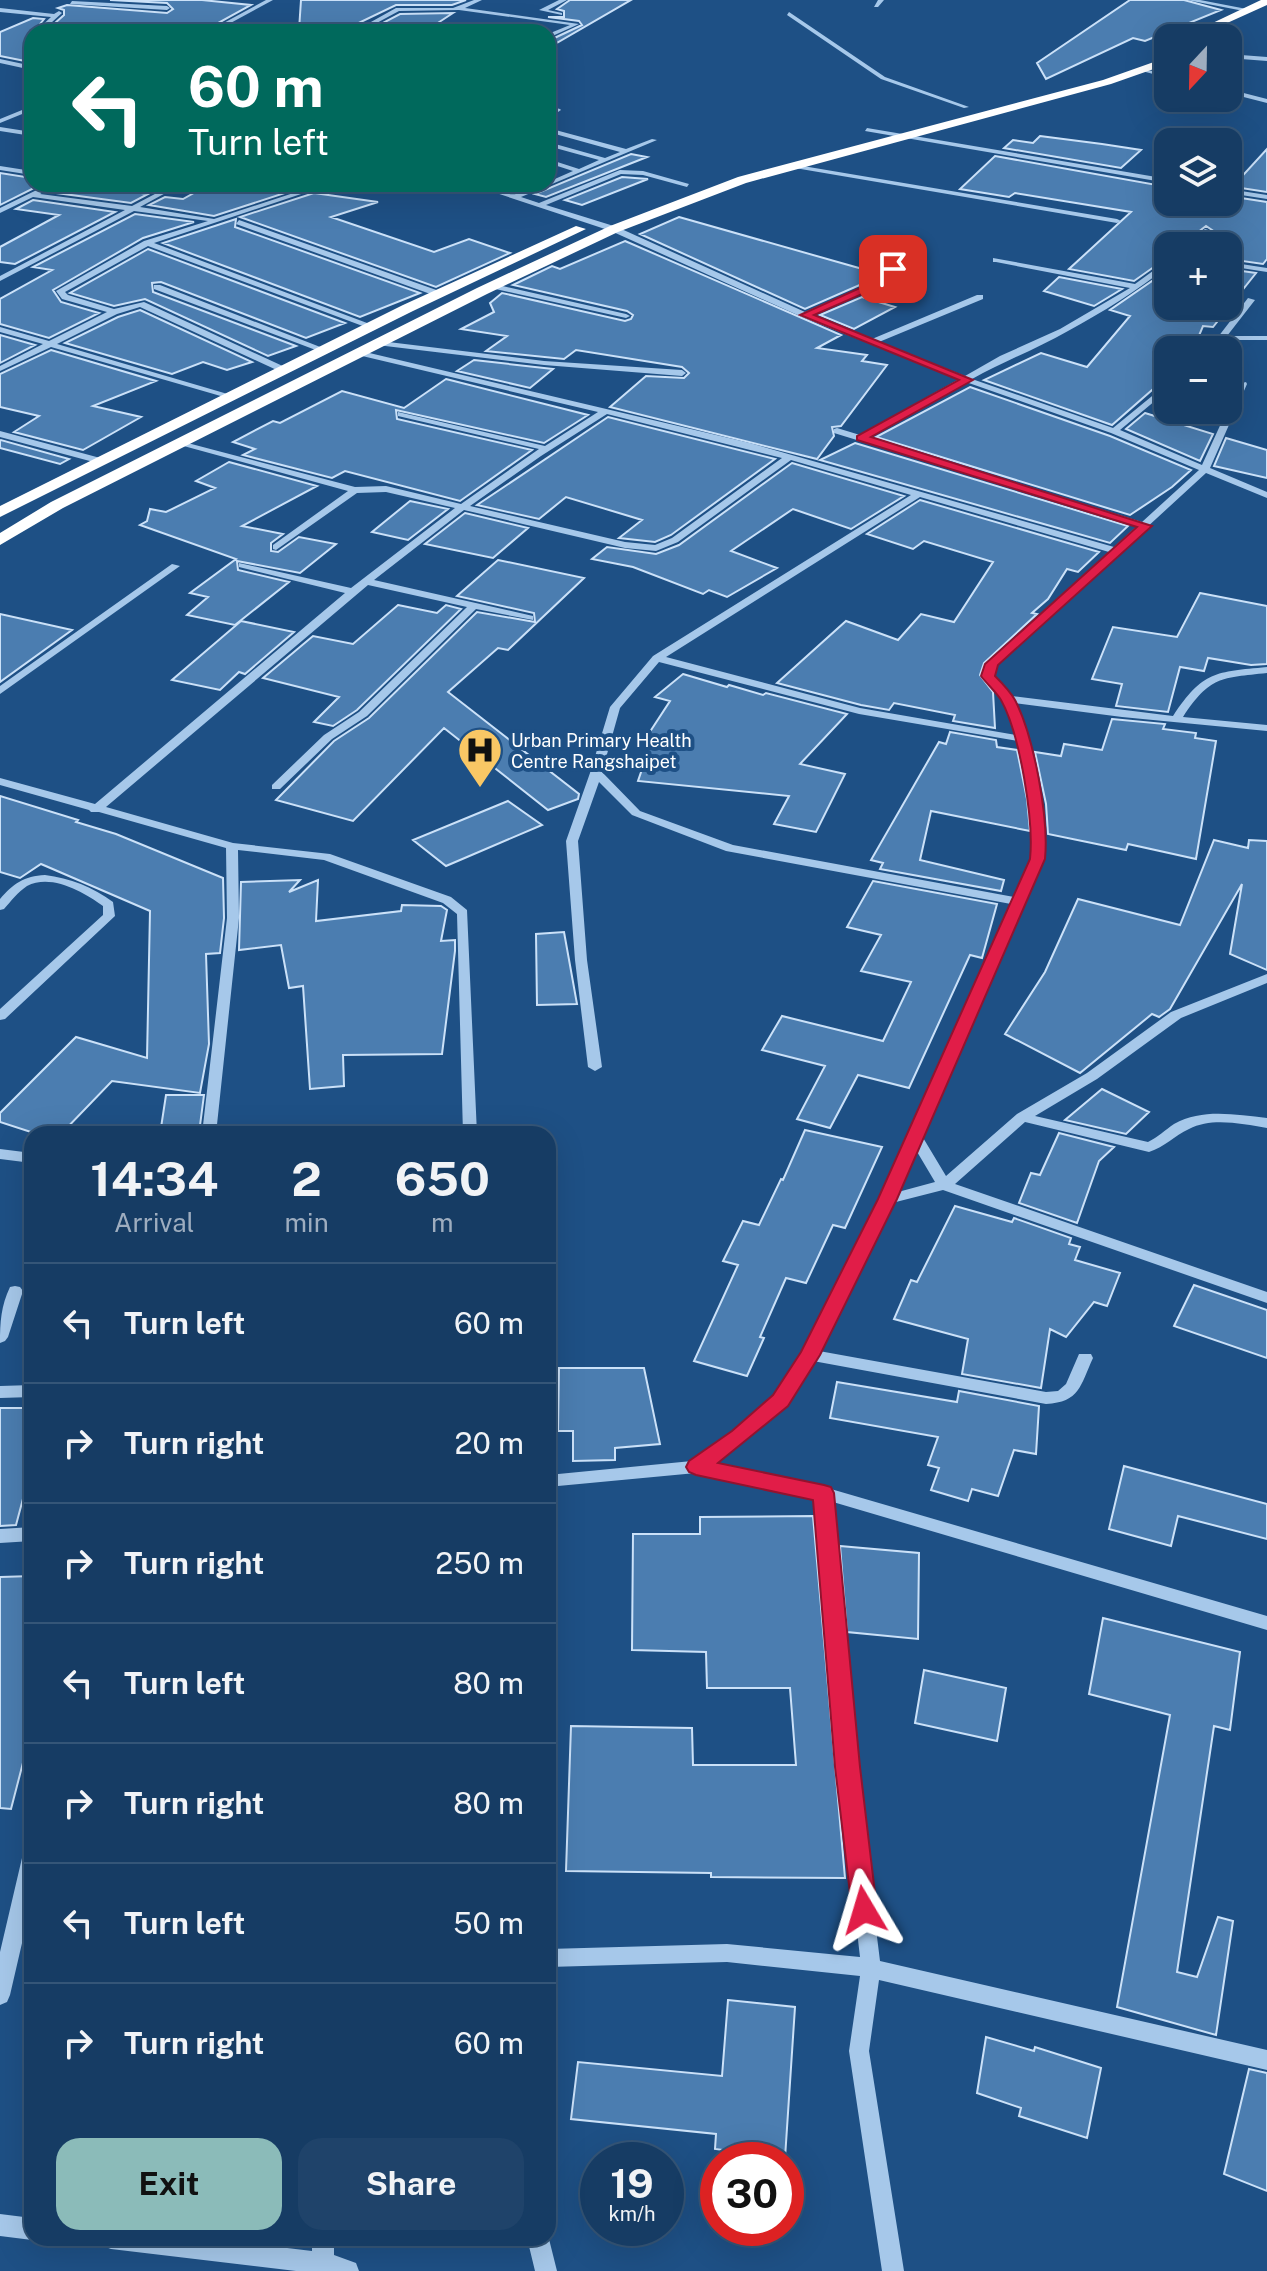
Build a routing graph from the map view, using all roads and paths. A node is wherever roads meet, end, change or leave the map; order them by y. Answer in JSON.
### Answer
{"nodes":[{"id":1,"x":270,"y":0,"type":"edge"},
{"id":2,"x":479,"y":0,"type":"edge"},
{"id":3,"x":564,"y":0,"type":"edge"},
{"id":4,"x":1190,"y":0,"type":"edge"},
{"id":5,"x":74,"y":1,"type":"edge"},
{"id":6,"x":1267,"y":1,"type":"edge"},
{"id":7,"x":167,"y":8,"type":"dead end"},
{"id":8,"x":460,"y":9,"type":"junction"},
{"id":9,"x":0,"y":10,"type":"edge"},
{"id":10,"x":1249,"y":10,"type":"junction"},
{"id":11,"x":789,"y":14,"type":"dead end"},
{"id":12,"x":54,"y":16,"type":"junction"},
{"id":13,"x":46,"y":24,"type":"edge"},
{"id":14,"x":225,"y":24,"type":"edge"},
{"id":15,"x":371,"y":24,"type":"edge"},
{"id":16,"x":576,"y":24,"type":"junction"},
{"id":17,"x":1218,"y":24,"type":"edge"},
{"id":18,"x":556,"y":33,"type":"edge"},
{"id":19,"x":1154,"y":50,"type":"edge"},
{"id":20,"x":1242,"y":57,"type":"edge"},
{"id":21,"x":1267,"y":59,"type":"edge"},
{"id":22,"x":0,"y":61,"type":"edge"},
{"id":23,"x":13,"y":63,"type":"junction"},
{"id":24,"x":24,"y":65,"type":"edge"},
{"id":25,"x":1154,"y":66,"type":"edge"},
{"id":26,"x":1144,"y":70,"type":"junction"},
{"id":27,"x":0,"y":72,"type":"edge"},
{"id":28,"x":1154,"y":72,"type":"edge"},
{"id":29,"x":1242,"y":95,"type":"edge"},
{"id":30,"x":1267,"y":101,"type":"edge"},
{"id":31,"x":966,"y":107,"type":"junction"},
{"id":32,"x":24,"y":111,"type":"edge"},
{"id":33,"x":0,"y":121,"type":"edge"},
{"id":34,"x":0,"y":129,"type":"edge"},
{"id":35,"x":867,"y":130,"type":"junction"},
{"id":36,"x":556,"y":132,"type":"edge"},
{"id":37,"x":24,"y":133,"type":"edge"},
{"id":38,"x":852,"y":135,"type":"dead end"},
{"id":39,"x":897,"y":136,"type":"junction"},
{"id":40,"x":837,"y":139,"type":"dead end"},
{"id":41,"x":654,"y":140,"type":"dead end"},
{"id":42,"x":556,"y":146,"type":"edge"},
{"id":43,"x":626,"y":151,"type":"junction"},
{"id":44,"x":605,"y":160,"type":"junction"},
{"id":45,"x":556,"y":164,"type":"edge"},
{"id":46,"x":791,"y":166,"type":"junction"},
{"id":47,"x":0,"y":168,"type":"edge"},
{"id":48,"x":580,"y":171,"type":"junction"},
{"id":49,"x":24,"y":172,"type":"edge"},
{"id":50,"x":1154,"y":179,"type":"edge"},
{"id":51,"x":556,"y":181,"type":"edge"},
{"id":52,"x":687,"y":185,"type":"junction"},
{"id":53,"x":38,"y":192,"type":"edge"},
{"id":54,"x":163,"y":192,"type":"edge"},
{"id":55,"x":303,"y":192,"type":"edge"},
{"id":56,"x":499,"y":192,"type":"edge"},
{"id":57,"x":528,"y":192,"type":"edge"},
{"id":58,"x":667,"y":192,"type":"dead end"},
{"id":59,"x":1242,"y":193,"type":"edge"},
{"id":60,"x":32,"y":195,"type":"junction"},
{"id":61,"x":515,"y":197,"type":"junction"},
{"id":62,"x":1267,"y":197,"type":"edge"},
{"id":63,"x":638,"y":204,"type":"dead end"},
{"id":64,"x":539,"y":205,"type":"junction"},
{"id":65,"x":134,"y":207,"type":"junction"},
{"id":66,"x":0,"y":211,"type":"edge"},
{"id":67,"x":214,"y":220,"type":"junction"},
{"id":68,"x":1117,"y":221,"type":"dead end"},
{"id":69,"x":239,"y":222,"type":"dead end"},
{"id":70,"x":595,"y":223,"type":"junction"},
{"id":71,"x":614,"y":229,"type":"junction"},
{"id":72,"x":147,"y":243,"type":"junction"},
{"id":73,"x":905,"y":258,"type":"dead end"},
{"id":74,"x":996,"y":260,"type":"dead end"},
{"id":75,"x":1242,"y":266,"type":"edge"},
{"id":76,"x":1267,"y":270,"type":"edge"},
{"id":77,"x":1154,"y":273,"type":"edge"},
{"id":78,"x":0,"y":279,"type":"edge"},
{"id":79,"x":494,"y":286,"type":"junction"},
{"id":80,"x":157,"y":287,"type":"dead end"},
{"id":81,"x":1137,"y":287,"type":"junction"},
{"id":82,"x":439,"y":294,"type":"junction"},
{"id":83,"x":980,"y":297,"type":"dead end"},
{"id":84,"x":1251,"y":300,"type":"dead end"},
{"id":85,"x":114,"y":312,"type":"junction"},
{"id":86,"x":805,"y":315,"type":"junction"},
{"id":87,"x":626,"y":316,"type":"dead end"},
{"id":88,"x":371,"y":326,"type":"junction"},
{"id":89,"x":0,"y":329,"type":"edge"},
{"id":90,"x":1225,"y":336,"type":"edge"},
{"id":91,"x":1242,"y":338,"type":"edge"},
{"id":92,"x":1267,"y":338,"type":"edge"},
{"id":93,"x":872,"y":342,"type":"junction"},
{"id":94,"x":380,"y":343,"type":"junction"},
{"id":95,"x":47,"y":344,"type":"junction"},
{"id":96,"x":324,"y":350,"type":"junction"},
{"id":97,"x":361,"y":353,"type":"junction"},
{"id":98,"x":0,"y":369,"type":"edge"},
{"id":99,"x":284,"y":370,"type":"junction"},
{"id":100,"x":682,"y":373,"type":"dead end"},
{"id":101,"x":968,"y":380,"type":"junction"},
{"id":102,"x":1243,"y":384,"type":"dead end"},
{"id":103,"x":228,"y":397,"type":"junction"},
{"id":104,"x":1154,"y":398,"type":"edge"},
{"id":105,"x":606,"y":411,"type":"junction"},
{"id":106,"x":401,"y":414,"type":"dead end"},
{"id":107,"x":837,"y":431,"type":"dead end"},
{"id":108,"x":1114,"y":431,"type":"junction"},
{"id":109,"x":0,"y":434,"type":"edge"},
{"id":110,"x":861,"y":438,"type":"junction"},
{"id":111,"x":183,"y":443,"type":"junction"},
{"id":112,"x":544,"y":448,"type":"junction"},
{"id":113,"x":788,"y":458,"type":"junction"},
{"id":114,"x":101,"y":461,"type":"junction"},
{"id":115,"x":1204,"y":470,"type":"junction"},
{"id":116,"x":355,"y":490,"type":"junction"},
{"id":117,"x":919,"y":494,"type":"junction"},
{"id":118,"x":1267,"y":495,"type":"edge"},
{"id":119,"x":464,"y":508,"type":"junction"},
{"id":120,"x":0,"y":512,"type":"edge"},
{"id":121,"x":1145,"y":526,"type":"junction"},
{"id":122,"x":0,"y":540,"type":"edge"},
{"id":123,"x":276,"y":547,"type":"dead end"},
{"id":124,"x":1117,"y":551,"type":"junction"},
{"id":125,"x":242,"y":565,"type":"dead end"},
{"id":126,"x":175,"y":566,"type":"dead end"},
{"id":127,"x":365,"y":581,"type":"junction"},
{"id":128,"x":353,"y":592,"type":"junction"},
{"id":129,"x":474,"y":606,"type":"junction"},
{"id":130,"x":529,"y":618,"type":"dead end"},
{"id":131,"x":657,"y":658,"type":"junction"},
{"id":132,"x":1267,"y":670,"type":"edge"},
{"id":133,"x":0,"y":691,"type":"edge"},
{"id":134,"x":1008,"y":699,"type":"junction"},
{"id":135,"x":1176,"y":719,"type":"junction"},
{"id":136,"x":1267,"y":728,"type":"edge"},
{"id":137,"x":1023,"y":739,"type":"junction"},
{"id":138,"x":596,"y":773,"type":"junction"},
{"id":139,"x":0,"y":781,"type":"edge"},
{"id":140,"x":276,"y":787,"type":"dead end"},
{"id":141,"x":95,"y":810,"type":"junction"},
{"id":142,"x":232,"y":846,"type":"junction"},
{"id":143,"x":1020,"y":902,"type":"junction"},
{"id":144,"x":0,"y":906,"type":"edge"},
{"id":145,"x":1267,"y":978,"type":"edge"},
{"id":146,"x":0,"y":1016,"type":"edge"},
{"id":147,"x":595,"y":1067,"type":"dead end"},
{"id":148,"x":1022,"y":1117,"type":"junction"},
{"id":149,"x":1267,"y":1123,"type":"edge"},
{"id":150,"x":210,"y":1126,"type":"edge"},
{"id":151,"x":470,"y":1126,"type":"edge"},
{"id":152,"x":914,"y":1135,"type":"junction"},
{"id":153,"x":0,"y":1154,"type":"edge"},
{"id":154,"x":24,"y":1157,"type":"edge"},
{"id":155,"x":944,"y":1185,"type":"junction"},
{"id":156,"x":887,"y":1199,"type":"junction"},
{"id":157,"x":15,"y":1291,"type":"dead end"},
{"id":158,"x":1267,"y":1298,"type":"edge"},
{"id":159,"x":0,"y":1337,"type":"edge"},
{"id":160,"x":809,"y":1355,"type":"junction"},
{"id":161,"x":1085,"y":1358,"type":"dead end"},
{"id":162,"x":24,"y":1391,"type":"edge"},
{"id":163,"x":0,"y":1392,"type":"edge"},
{"id":164,"x":696,"y":1467,"type":"junction"},
{"id":165,"x":556,"y":1480,"type":"edge"},
{"id":166,"x":824,"y":1493,"type":"junction"},
{"id":167,"x":24,"y":1534,"type":"edge"},
{"id":168,"x":0,"y":1536,"type":"edge"},
{"id":169,"x":1267,"y":1623,"type":"edge"},
{"id":170,"x":24,"y":1892,"type":"edge"},
{"id":171,"x":556,"y":1958,"type":"edge"},
{"id":172,"x":871,"y":1968,"type":"junction"},
{"id":173,"x":0,"y":1995,"type":"edge"},
{"id":174,"x":1267,"y":2060,"type":"edge"},
{"id":175,"x":0,"y":2225,"type":"edge"},
{"id":176,"x":24,"y":2228,"type":"edge"},
{"id":177,"x":179,"y":2246,"type":"edge"},
{"id":178,"x":323,"y":2246,"type":"edge"},
{"id":179,"x":540,"y":2246,"type":"edge"},
{"id":180,"x":323,"y":2263,"type":"junction"},
{"id":181,"x":348,"y":2271,"type":"edge"},
{"id":182,"x":546,"y":2271,"type":"edge"},
{"id":183,"x":893,"y":2271,"type":"edge"}],
"edges":[{"from":1,"to":14,"type":"street"},
{"from":2,"to":8,"type":"street"},
{"from":3,"to":16,"type":"street"},
{"from":4,"to":10,"type":"street"},
{"from":5,"to":7,"type":"street"},
{"from":5,"to":12,"type":"street"},
{"from":6,"to":10,"type":"highway"},
{"from":8,"to":15,"type":"street"},
{"from":8,"to":16,"type":"street"},
{"from":9,"to":12,"type":"street"},
{"from":10,"to":17,"type":"highway"},
{"from":11,"to":31,"type":"street"},
{"from":12,"to":13,"type":"street"},
{"from":16,"to":18,"type":"street"},
{"from":19,"to":31,"type":"highway"},
{"from":20,"to":21,"type":"street"},
{"from":22,"to":23,"type":"street"},
{"from":23,"to":24,"type":"street"},
{"from":23,"to":27,"type":"street"},
{"from":25,"to":26,"type":"highway"},
{"from":26,"to":28,"type":"street"},
{"from":26,"to":39,"type":"highway"},
{"from":29,"to":30,"type":"street"},
{"from":31,"to":35,"type":"highway"},
{"from":32,"to":33,"type":"street"},
{"from":34,"to":37,"type":"street"},
{"from":35,"to":38,"type":"highway"},
{"from":35,"to":39,"type":"street"},
{"from":36,"to":43,"type":"street"},
{"from":39,"to":46,"type":"highway"},
{"from":39,"to":50,"type":"street"},
{"from":40,"to":52,"type":"highway"},
{"from":41,"to":43,"type":"street"},
{"from":42,"to":44,"type":"street"},
{"from":43,"to":44,"type":"street"},
{"from":44,"to":48,"type":"street"},
{"from":45,"to":48,"type":"street"},
{"from":46,"to":68,"type":"street"},
{"from":46,"to":71,"type":"highway"},
{"from":47,"to":49,"type":"street"},
{"from":48,"to":51,"type":"street"},
{"from":52,"to":58,"type":"highway"},
{"from":52,"to":64,"type":"street"},
{"from":53,"to":60,"type":"street"},
{"from":54,"to":65,"type":"street"},
{"from":55,"to":67,"type":"street"},
{"from":56,"to":61,"type":"street"},
{"from":57,"to":61,"type":"street"},
{"from":59,"to":62,"type":"street"},
{"from":60,"to":65,"type":"street"},
{"from":60,"to":66,"type":"street"},
{"from":61,"to":64,"type":"street"},
{"from":63,"to":70,"type":"highway"},
{"from":64,"to":70,"type":"street"},
{"from":65,"to":67,"type":"street"},
{"from":65,"to":78,"type":"street"},
{"from":67,"to":72,"type":"street"},
{"from":69,"to":82,"type":"street"},
{"from":70,"to":71,"type":"street"},
{"from":70,"to":82,"type":"highway"},
{"from":71,"to":79,"type":"highway"},
{"from":71,"to":86,"type":"street"},
{"from":72,"to":85,"type":"street"},
{"from":72,"to":88,"type":"street"},
{"from":73,"to":86,"type":"street"},
{"from":74,"to":81,"type":"street"},
{"from":75,"to":76,"type":"street"},
{"from":77,"to":81,"type":"street"},
{"from":79,"to":87,"type":"street"},
{"from":79,"to":94,"type":"highway"},
{"from":80,"to":96,"type":"street"},
{"from":81,"to":101,"type":"street"},
{"from":82,"to":88,"type":"highway"},
{"from":83,"to":93,"type":"street"},
{"from":84,"to":90,"type":"street"},
{"from":85,"to":95,"type":"street"},
{"from":85,"to":99,"type":"street"},
{"from":86,"to":93,"type":"street"},
{"from":88,"to":96,"type":"highway"},
{"from":89,"to":95,"type":"street"},
{"from":91,"to":92,"type":"street"},
{"from":93,"to":101,"type":"street"},
{"from":94,"to":97,"type":"highway"},
{"from":94,"to":100,"type":"street"},
{"from":95,"to":98,"type":"street"},
{"from":95,"to":103,"type":"street"},
{"from":96,"to":99,"type":"highway"},
{"from":97,"to":105,"type":"street"},
{"from":97,"to":111,"type":"highway"},
{"from":99,"to":103,"type":"highway"},
{"from":101,"to":108,"type":"street"},
{"from":101,"to":110,"type":"street"},
{"from":102,"to":115,"type":"street"},
{"from":103,"to":114,"type":"highway"},
{"from":104,"to":108,"type":"street"},
{"from":105,"to":112,"type":"street"},
{"from":105,"to":113,"type":"street"},
{"from":106,"to":112,"type":"street"},
{"from":107,"to":110,"type":"street"},
{"from":108,"to":115,"type":"street"},
{"from":109,"to":114,"type":"street"},
{"from":110,"to":121,"type":"street"},
{"from":111,"to":116,"type":"street"},
{"from":111,"to":122,"type":"highway"},
{"from":112,"to":119,"type":"street"},
{"from":113,"to":117,"type":"street"},
{"from":113,"to":119,"type":"street"},
{"from":114,"to":120,"type":"highway"},
{"from":115,"to":118,"type":"street"},
{"from":115,"to":121,"type":"street"},
{"from":116,"to":119,"type":"street"},
{"from":116,"to":123,"type":"street"},
{"from":117,"to":124,"type":"street"},
{"from":117,"to":131,"type":"street"},
{"from":119,"to":127,"type":"street"},
{"from":121,"to":124,"type":"street"},
{"from":124,"to":134,"type":"street"},
{"from":125,"to":128,"type":"street"},
{"from":126,"to":133,"type":"street"},
{"from":127,"to":128,"type":"street"},
{"from":127,"to":129,"type":"street"},
{"from":128,"to":141,"type":"street"},
{"from":129,"to":130,"type":"street"},
{"from":129,"to":140,"type":"street"},
{"from":131,"to":137,"type":"street"},
{"from":131,"to":138,"type":"street"},
{"from":132,"to":135,"type":"street"},
{"from":134,"to":135,"type":"street"},
{"from":134,"to":137,"type":"street"},
{"from":135,"to":136,"type":"street"},
{"from":137,"to":143,"type":"street"},
{"from":138,"to":143,"type":"street"},
{"from":138,"to":147,"type":"street"},
{"from":139,"to":141,"type":"street"},
{"from":141,"to":142,"type":"street"},
{"from":142,"to":150,"type":"street"},
{"from":142,"to":151,"type":"street"},
{"from":143,"to":152,"type":"street"},
{"from":144,"to":146,"type":"street"},
{"from":145,"to":148,"type":"street"},
{"from":148,"to":149,"type":"street"},
{"from":148,"to":155,"type":"street"},
{"from":152,"to":155,"type":"street"},
{"from":152,"to":156,"type":"street"},
{"from":153,"to":154,"type":"street"},
{"from":155,"to":156,"type":"street"},
{"from":155,"to":158,"type":"street"},
{"from":156,"to":160,"type":"street"},
{"from":157,"to":159,"type":"street"},
{"from":160,"to":161,"type":"street"},
{"from":160,"to":164,"type":"street"},
{"from":162,"to":163,"type":"street"},
{"from":164,"to":165,"type":"street"},
{"from":164,"to":166,"type":"street"},
{"from":166,"to":169,"type":"street"},
{"from":166,"to":172,"type":"street"},
{"from":167,"to":168,"type":"street"},
{"from":170,"to":173,"type":"street"},
{"from":171,"to":172,"type":"street"},
{"from":172,"to":174,"type":"street"},
{"from":172,"to":183,"type":"street"},
{"from":175,"to":176,"type":"street"},
{"from":177,"to":180,"type":"street"},
{"from":178,"to":180,"type":"street"},
{"from":179,"to":182,"type":"street"},
{"from":180,"to":181,"type":"street"}]}
